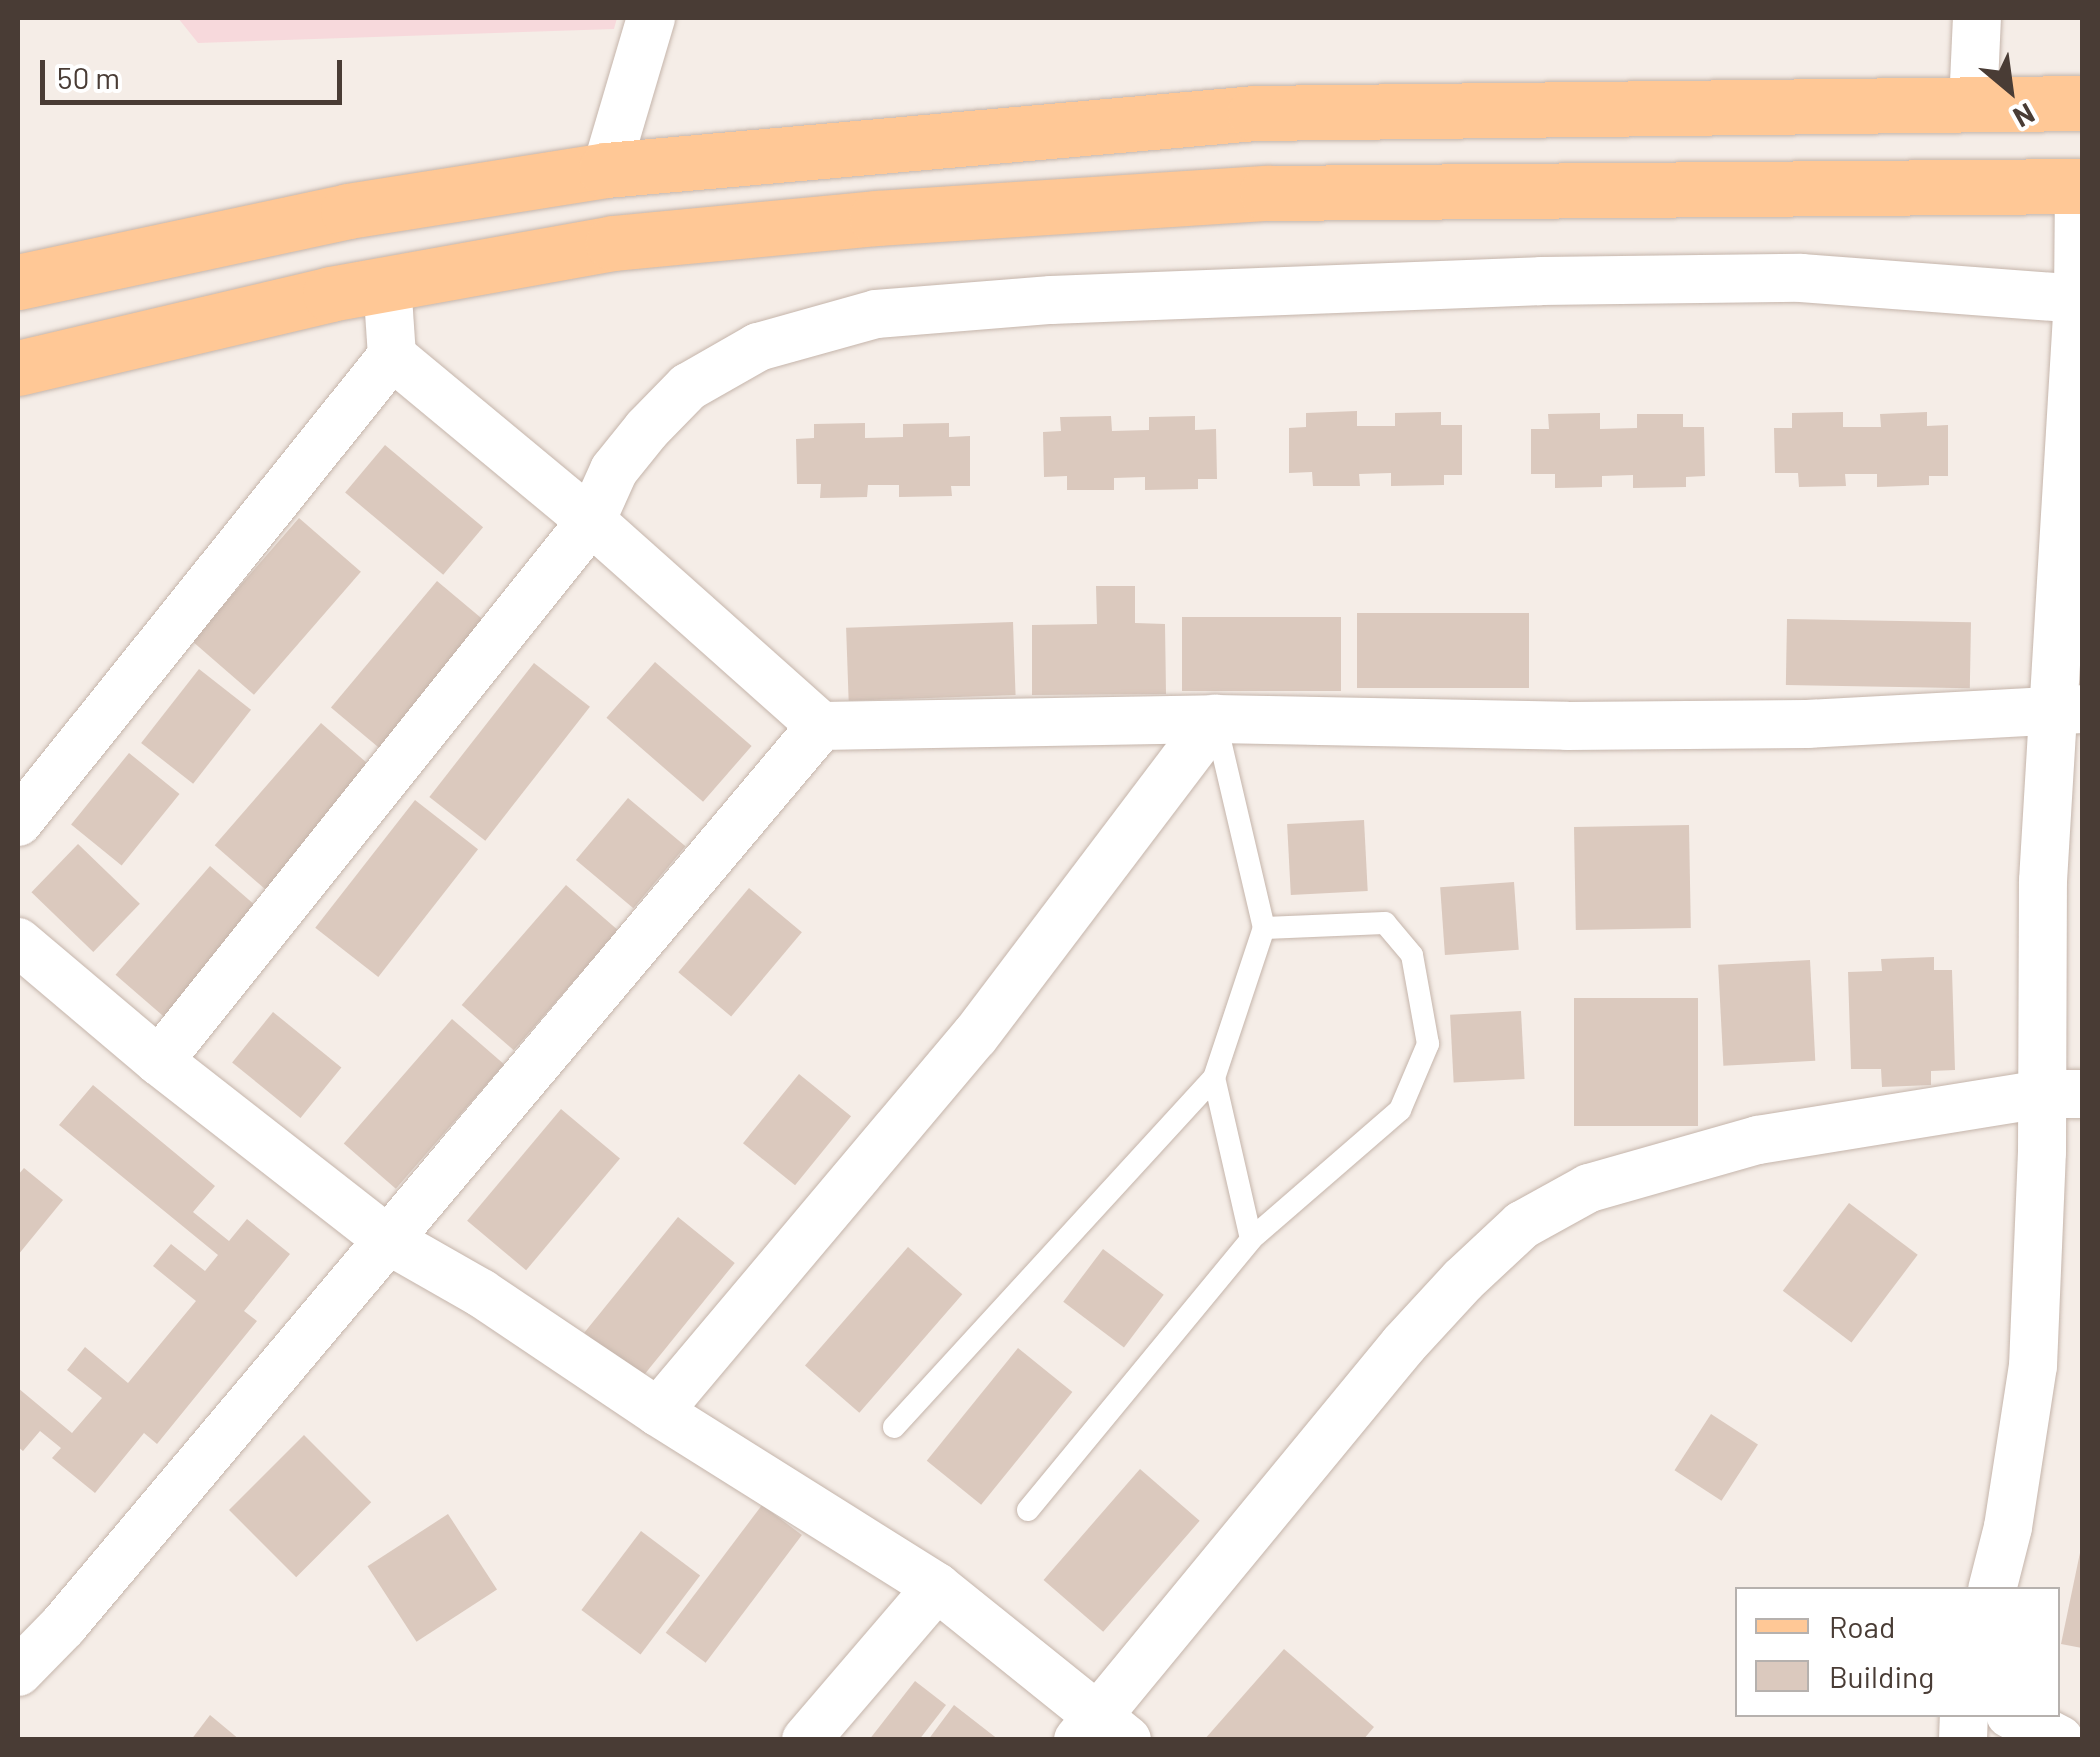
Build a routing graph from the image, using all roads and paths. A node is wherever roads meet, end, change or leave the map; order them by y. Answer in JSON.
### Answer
{"nodes":[{"id":1,"x":651,"y":18,"type":"edge"},
{"id":2,"x":1976,"y":18,"type":"edge"},
{"id":3,"x":2082,"y":103,"type":"edge"},
{"id":4,"x":1973,"y":105,"type":"junction"},
{"id":5,"x":606,"y":170,"type":"junction"},
{"id":6,"x":2081,"y":186,"type":"edge"},
{"id":7,"x":18,"y":282,"type":"edge"},
{"id":8,"x":387,"y":284,"type":"junction"},
{"id":9,"x":2080,"y":300,"type":"edge"},
{"id":10,"x":392,"y":356,"type":"junction"},
{"id":11,"x":18,"y":368,"type":"edge"},
{"id":12,"x":590,"y":521,"type":"junction"},
{"id":13,"x":2068,"y":709,"type":"edge"},
{"id":14,"x":1215,"y":719,"type":"junction"},
{"id":15,"x":822,"y":726,"type":"junction"},
{"id":16,"x":18,"y":822,"type":"edge"},
{"id":17,"x":1264,"y":928,"type":"junction"},
{"id":18,"x":18,"y":942,"type":"edge"},
{"id":19,"x":160,"y":1061,"type":"junction"},
{"id":20,"x":1214,"y":1078,"type":"junction"},
{"id":21,"x":2062,"y":1094,"type":"edge"},
{"id":22,"x":1251,"y":1239,"type":"junction"},
{"id":23,"x":388,"y":1240,"type":"junction"},
{"id":24,"x":658,"y":1412,"type":"junction"},
{"id":25,"x":894,"y":1427,"type":"dead end"},
{"id":26,"x":1028,"y":1510,"type":"dead end"},
{"id":27,"x":937,"y":1587,"type":"junction"},
{"id":28,"x":1993,"y":1587,"type":"edge"},
{"id":29,"x":18,"y":1672,"type":"edge"},
{"id":30,"x":2016,"y":1717,"type":"edge"},
{"id":31,"x":1101,"y":1732,"type":"edge"},
{"id":32,"x":806,"y":1740,"type":"edge"},
{"id":33,"x":2060,"y":1740,"type":"edge"}],
"edges":[{"from":1,"to":5,"type":"street"},
{"from":2,"to":4,"type":"street"},
{"from":3,"to":4,"type":"main road"},
{"from":4,"to":5,"type":"main road"},
{"from":5,"to":7,"type":"main road"},
{"from":6,"to":8,"type":"main road"},
{"from":6,"to":9,"type":"street"},
{"from":8,"to":10,"type":"street"},
{"from":8,"to":11,"type":"main road"},
{"from":9,"to":12,"type":"street"},
{"from":9,"to":13,"type":"street"},
{"from":10,"to":12,"type":"street"},
{"from":10,"to":16,"type":"street"},
{"from":12,"to":15,"type":"street"},
{"from":12,"to":19,"type":"street"},
{"from":13,"to":14,"type":"street"},
{"from":13,"to":21,"type":"street"},
{"from":14,"to":15,"type":"street"},
{"from":14,"to":17,"type":"lane"},
{"from":14,"to":24,"type":"street"},
{"from":15,"to":23,"type":"street"},
{"from":17,"to":20,"type":"lane"},
{"from":17,"to":22,"type":"lane"},
{"from":18,"to":19,"type":"street"},
{"from":19,"to":23,"type":"street"},
{"from":20,"to":22,"type":"lane"},
{"from":20,"to":25,"type":"lane"},
{"from":21,"to":28,"type":"street"},
{"from":21,"to":31,"type":"street"},
{"from":22,"to":26,"type":"lane"},
{"from":23,"to":24,"type":"street"},
{"from":23,"to":29,"type":"street"},
{"from":24,"to":27,"type":"street"},
{"from":27,"to":31,"type":"street"},
{"from":27,"to":32,"type":"street"},
{"from":30,"to":33,"type":"street"}]}
